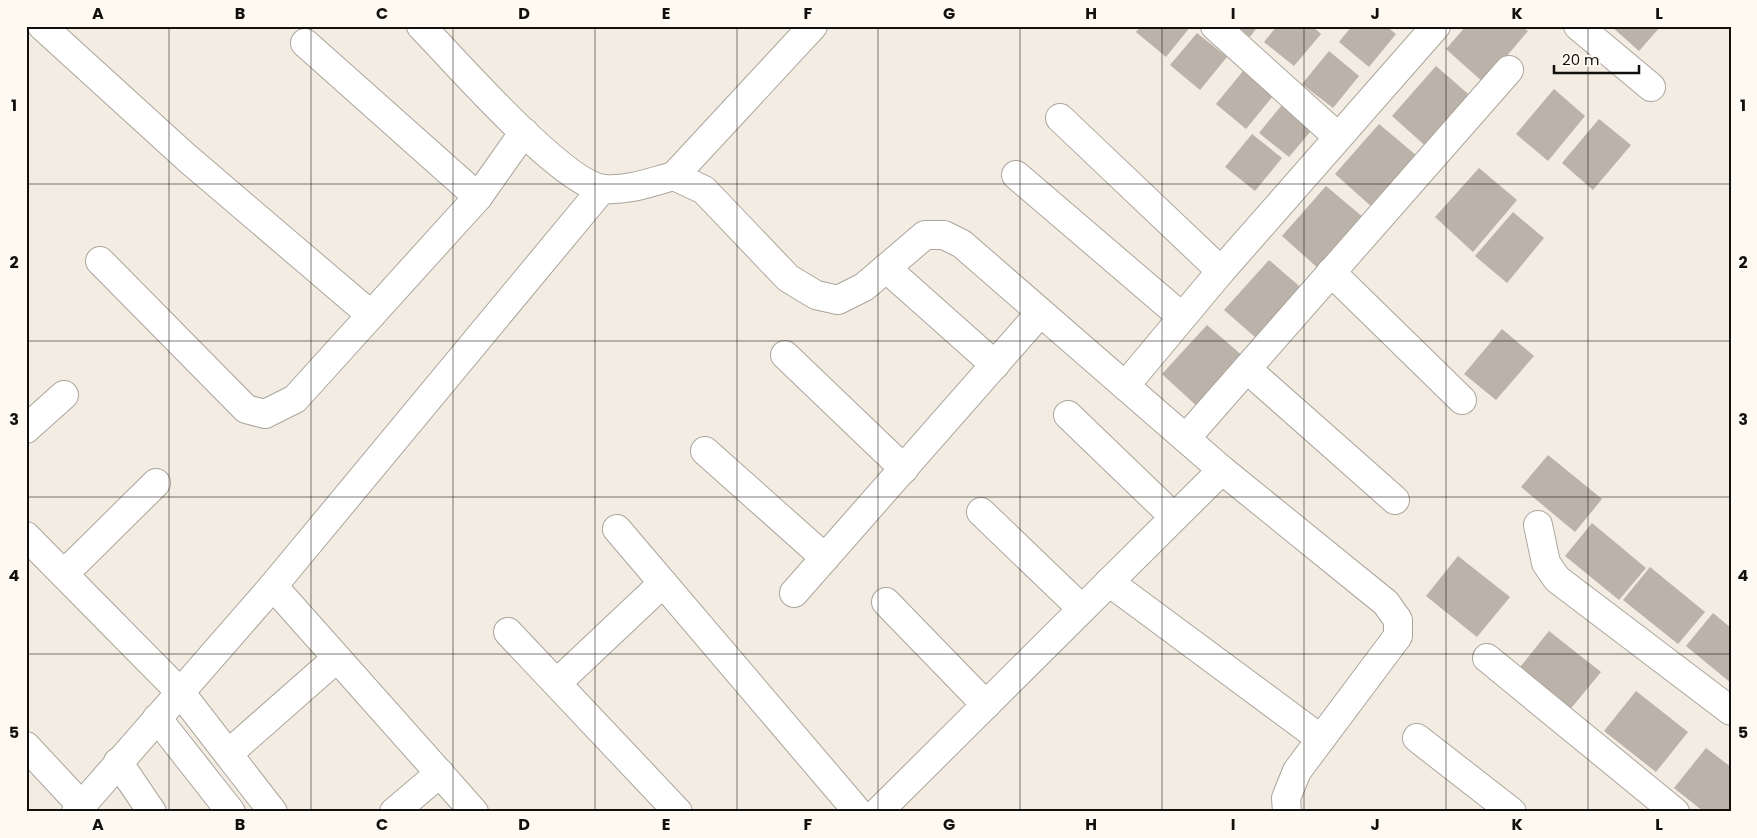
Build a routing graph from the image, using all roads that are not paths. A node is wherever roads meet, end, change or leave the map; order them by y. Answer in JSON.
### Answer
{"nodes":[{"id":1,"x":42,"y":26,"type":"edge"},
{"id":2,"x":421,"y":26,"type":"edge"},
{"id":3,"x":813,"y":26,"type":"edge"},
{"id":4,"x":1215,"y":26,"type":"edge"},
{"id":5,"x":1578,"y":26,"type":"edge"},
{"id":6,"x":1421,"y":31,"type":"edge"},
{"id":7,"x":305,"y":43,"type":"dead end"},
{"id":8,"x":1508,"y":70,"type":"dead end"},
{"id":9,"x":1651,"y":87,"type":"dead end"},
{"id":10,"x":1060,"y":118,"type":"dead end"},
{"id":11,"x":524,"y":132,"type":"junction"},
{"id":12,"x":1338,"y":137,"type":"junction"},
{"id":13,"x":1016,"y":174,"type":"dead end"},
{"id":14,"x":674,"y":176,"type":"junction"},
{"id":15,"x":602,"y":189,"type":"junction"},
{"id":16,"x":478,"y":198,"type":"junction"},
{"id":17,"x":100,"y":261,"type":"dead end"},
{"id":18,"x":886,"y":268,"type":"junction"},
{"id":19,"x":1221,"y":271,"type":"junction"},
{"id":20,"x":1331,"y":272,"type":"junction"},
{"id":21,"x":1040,"y":313,"type":"junction"},
{"id":22,"x":371,"y":315,"type":"junction"},
{"id":23,"x":1182,"y":317,"type":"junction"},
{"id":24,"x":785,"y":354,"type":"dead end"},
{"id":25,"x":995,"y":365,"type":"junction"},
{"id":26,"x":1247,"y":369,"type":"junction"},
{"id":27,"x":1125,"y":386,"type":"junction"},
{"id":28,"x":64,"y":395,"type":"dead end"},
{"id":29,"x":1462,"y":400,"type":"dead end"},
{"id":30,"x":1068,"y":414,"type":"dead end"},
{"id":31,"x":26,"y":429,"type":"edge"},
{"id":32,"x":1186,"y":438,"type":"junction"},
{"id":33,"x":704,"y":451,"type":"dead end"},
{"id":34,"x":904,"y":469,"type":"junction"},
{"id":35,"x":1222,"y":470,"type":"junction"},
{"id":36,"x":156,"y":483,"type":"dead end"},
{"id":37,"x":1395,"y":500,"type":"dead end"},
{"id":38,"x":981,"y":512,"type":"dead end"},
{"id":39,"x":1174,"y":517,"type":"junction"},
{"id":40,"x":1538,"y":525,"type":"dead end"},
{"id":41,"x":617,"y":529,"type":"dead end"},
{"id":42,"x":26,"y":536,"type":"edge"},
{"id":43,"x":825,"y":558,"type":"junction"},
{"id":44,"x":64,"y":574,"type":"junction"},
{"id":45,"x":1109,"y":582,"type":"junction"},
{"id":46,"x":663,"y":583,"type":"junction"},
{"id":47,"x":273,"y":586,"type":"junction"},
{"id":48,"x":794,"y":593,"type":"dead end"},
{"id":49,"x":886,"y":602,"type":"dead end"},
{"id":50,"x":1082,"y":608,"type":"junction"},
{"id":51,"x":508,"y":632,"type":"dead end"},
{"id":52,"x":337,"y":658,"type":"junction"},
{"id":53,"x":1487,"y":658,"type":"dead end"},
{"id":54,"x":557,"y":683,"type":"junction"},
{"id":55,"x":180,"y":692,"type":"junction"},
{"id":56,"x":986,"y":704,"type":"junction"},
{"id":57,"x":1731,"y":711,"type":"edge"},
{"id":58,"x":157,"y":718,"type":"junction"},
{"id":59,"x":1417,"y":738,"type":"dead end"},
{"id":60,"x":1321,"y":739,"type":"junction"},
{"id":61,"x":26,"y":746,"type":"edge"},
{"id":62,"x":228,"y":754,"type":"junction"},
{"id":63,"x":118,"y":762,"type":"junction"},
{"id":64,"x":440,"y":773,"type":"junction"},
{"id":65,"x":78,"y":808,"type":"edge"},
{"id":66,"x":152,"y":812,"type":"edge"},
{"id":67,"x":232,"y":812,"type":"edge"},
{"id":68,"x":273,"y":812,"type":"edge"},
{"id":69,"x":394,"y":812,"type":"edge"},
{"id":70,"x":474,"y":812,"type":"edge"},
{"id":71,"x":678,"y":812,"type":"edge"},
{"id":72,"x":858,"y":812,"type":"edge"},
{"id":73,"x":878,"y":812,"type":"edge"},
{"id":74,"x":1287,"y":812,"type":"edge"},
{"id":75,"x":1512,"y":812,"type":"edge"},
{"id":76,"x":1675,"y":812,"type":"edge"}],
"edges":[{"from":1,"to":22,"type":"street"},
{"from":2,"to":11,"type":"street"},
{"from":3,"to":14,"type":"street"},
{"from":4,"to":12,"type":"street"},
{"from":5,"to":9,"type":"street"},
{"from":6,"to":12,"type":"street"},
{"from":7,"to":16,"type":"street"},
{"from":8,"to":20,"type":"street"},
{"from":10,"to":19,"type":"street"},
{"from":11,"to":15,"type":"street"},
{"from":11,"to":16,"type":"street"},
{"from":12,"to":19,"type":"street"},
{"from":13,"to":23,"type":"street"},
{"from":14,"to":15,"type":"street"},
{"from":14,"to":18,"type":"street"},
{"from":15,"to":47,"type":"street"},
{"from":16,"to":22,"type":"street"},
{"from":17,"to":22,"type":"street"},
{"from":18,"to":21,"type":"street"},
{"from":18,"to":25,"type":"street"},
{"from":19,"to":23,"type":"street"},
{"from":20,"to":26,"type":"street"},
{"from":20,"to":29,"type":"street"},
{"from":21,"to":25,"type":"street"},
{"from":21,"to":27,"type":"street"},
{"from":23,"to":27,"type":"street"},
{"from":24,"to":34,"type":"street"},
{"from":25,"to":34,"type":"street"},
{"from":26,"to":32,"type":"street"},
{"from":26,"to":37,"type":"street"},
{"from":27,"to":32,"type":"street"},
{"from":28,"to":31,"type":"street"},
{"from":30,"to":39,"type":"street"},
{"from":32,"to":35,"type":"street"},
{"from":33,"to":43,"type":"street"},
{"from":34,"to":43,"type":"street"},
{"from":35,"to":39,"type":"street"},
{"from":35,"to":60,"type":"street"},
{"from":36,"to":44,"type":"street"},
{"from":38,"to":50,"type":"street"},
{"from":39,"to":45,"type":"street"},
{"from":40,"to":57,"type":"street"},
{"from":41,"to":46,"type":"street"},
{"from":42,"to":44,"type":"street"},
{"from":43,"to":48,"type":"street"},
{"from":44,"to":55,"type":"street"},
{"from":45,"to":50,"type":"street"},
{"from":45,"to":60,"type":"street"},
{"from":46,"to":54,"type":"street"},
{"from":46,"to":72,"type":"street"},
{"from":47,"to":52,"type":"street"},
{"from":47,"to":55,"type":"street"},
{"from":49,"to":56,"type":"street"},
{"from":50,"to":56,"type":"street"},
{"from":51,"to":54,"type":"street"},
{"from":52,"to":62,"type":"street"},
{"from":52,"to":64,"type":"street"},
{"from":53,"to":76,"type":"street"},
{"from":54,"to":71,"type":"street"},
{"from":55,"to":58,"type":"street"},
{"from":55,"to":62,"type":"street"},
{"from":56,"to":73,"type":"street"},
{"from":58,"to":63,"type":"street"},
{"from":58,"to":67,"type":"street"},
{"from":59,"to":75,"type":"street"},
{"from":60,"to":74,"type":"street"},
{"from":61,"to":65,"type":"street"},
{"from":62,"to":68,"type":"street"},
{"from":63,"to":65,"type":"street"},
{"from":63,"to":66,"type":"street"},
{"from":64,"to":69,"type":"street"},
{"from":64,"to":70,"type":"street"}]}
